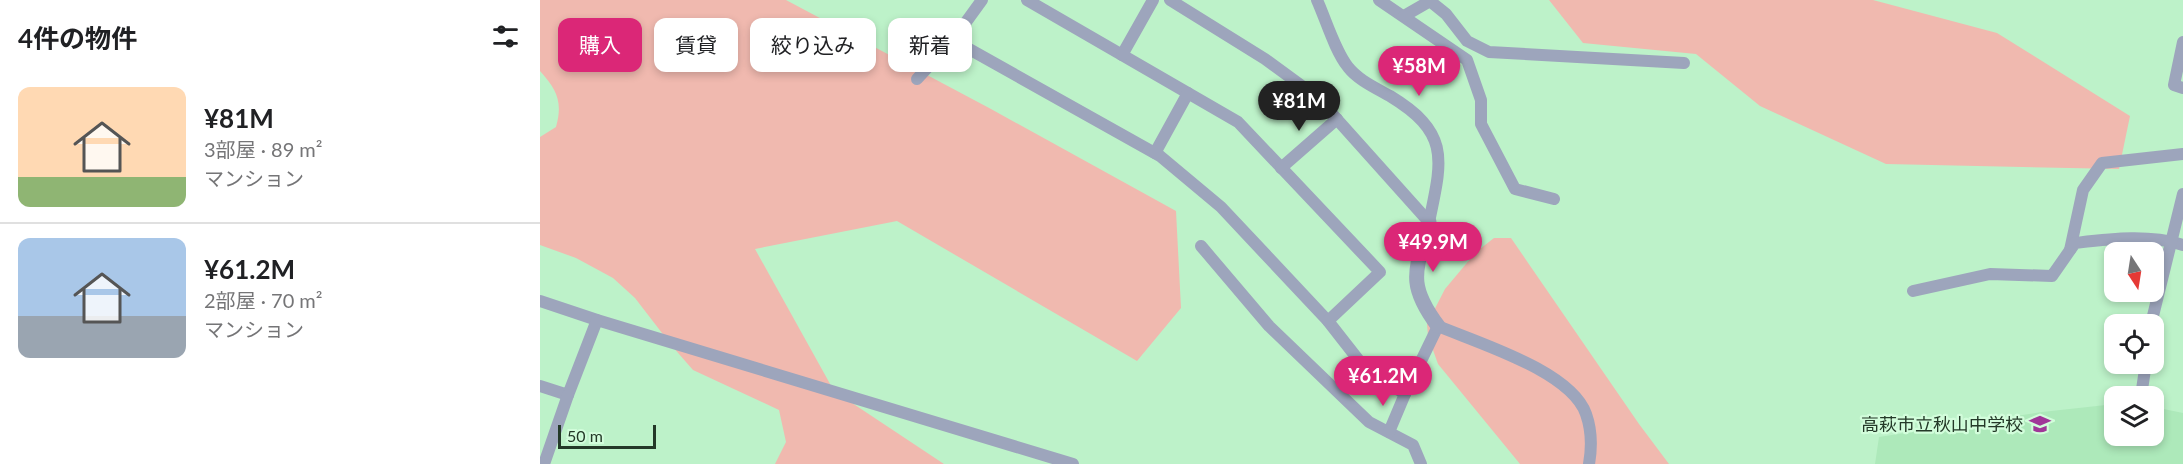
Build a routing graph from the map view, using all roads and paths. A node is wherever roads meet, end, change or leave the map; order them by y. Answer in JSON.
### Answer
{"nodes":[{"id":1,"x":982,"y":0,"type":"edge"},
{"id":2,"x":1027,"y":0,"type":"edge"},
{"id":3,"x":1153,"y":0,"type":"edge"},
{"id":4,"x":1170,"y":0,"type":"edge"},
{"id":5,"x":1317,"y":0,"type":"edge"},
{"id":6,"x":1379,"y":0,"type":"edge"},
{"id":7,"x":1404,"y":16,"type":"junction"},
{"id":8,"x":969,"y":18,"type":"edge"},
{"id":9,"x":2183,"y":42,"type":"edge"},
{"id":10,"x":972,"y":51,"type":"edge"},
{"id":11,"x":1122,"y":55,"type":"junction"},
{"id":12,"x":1684,"y":63,"type":"dead end"},
{"id":13,"x":923,"y":72,"type":"edge"},
{"id":14,"x":917,"y":79,"type":"dead end"},
{"id":15,"x":2183,"y":88,"type":"edge"},
{"id":16,"x":1188,"y":93,"type":"junction"},
{"id":17,"x":1337,"y":119,"type":"junction"},
{"id":18,"x":1155,"y":153,"type":"junction"},
{"id":19,"x":2183,"y":154,"type":"edge"},
{"id":20,"x":1281,"y":168,"type":"junction"},
{"id":21,"x":2183,"y":194,"type":"edge"},
{"id":22,"x":1554,"y":199,"type":"dead end"},
{"id":23,"x":1429,"y":222,"type":"junction"},
{"id":24,"x":2177,"y":243,"type":"edge"},
{"id":25,"x":1201,"y":246,"type":"dead end"},
{"id":26,"x":2069,"y":251,"type":"junction"},
{"id":27,"x":1913,"y":291,"type":"dead end"},
{"id":28,"x":540,"y":301,"type":"edge"},
{"id":29,"x":2154,"y":314,"type":"edge"},
{"id":30,"x":597,"y":320,"type":"junction"},
{"id":31,"x":1328,"y":321,"type":"junction"},
{"id":32,"x":1438,"y":326,"type":"junction"},
{"id":33,"x":540,"y":386,"type":"edge"},
{"id":34,"x":1405,"y":394,"type":"junction"},
{"id":35,"x":568,"y":395,"type":"junction"},
{"id":36,"x":1389,"y":432,"type":"junction"},
{"id":37,"x":544,"y":464,"type":"edge"},
{"id":38,"x":1073,"y":464,"type":"edge"},
{"id":39,"x":1421,"y":464,"type":"edge"},
{"id":40,"x":1589,"y":464,"type":"edge"}],
"edges":[{"from":1,"to":8,"type":"street"},
{"from":2,"to":11,"type":"street"},
{"from":3,"to":11,"type":"street"},
{"from":4,"to":17,"type":"street"},
{"from":5,"to":23,"type":"street"},
{"from":6,"to":7,"type":"street"},
{"from":7,"to":12,"type":"street"},
{"from":7,"to":22,"type":"street"},
{"from":9,"to":15,"type":"street"},
{"from":10,"to":18,"type":"street"},
{"from":11,"to":16,"type":"street"},
{"from":13,"to":14,"type":"street"},
{"from":16,"to":18,"type":"street"},
{"from":16,"to":20,"type":"street"},
{"from":17,"to":20,"type":"street"},
{"from":17,"to":23,"type":"street"},
{"from":18,"to":31,"type":"street"},
{"from":19,"to":26,"type":"street"},
{"from":20,"to":31,"type":"street"},
{"from":21,"to":24,"type":"street"},
{"from":23,"to":32,"type":"street"},
{"from":24,"to":26,"type":"street"},
{"from":24,"to":29,"type":"street"},
{"from":25,"to":36,"type":"street"},
{"from":26,"to":27,"type":"street"},
{"from":28,"to":30,"type":"street"},
{"from":30,"to":35,"type":"street"},
{"from":30,"to":38,"type":"street"},
{"from":31,"to":34,"type":"street"},
{"from":32,"to":34,"type":"street"},
{"from":32,"to":40,"type":"street"},
{"from":33,"to":35,"type":"street"},
{"from":34,"to":36,"type":"street"},
{"from":35,"to":37,"type":"street"},
{"from":36,"to":39,"type":"street"}]}
